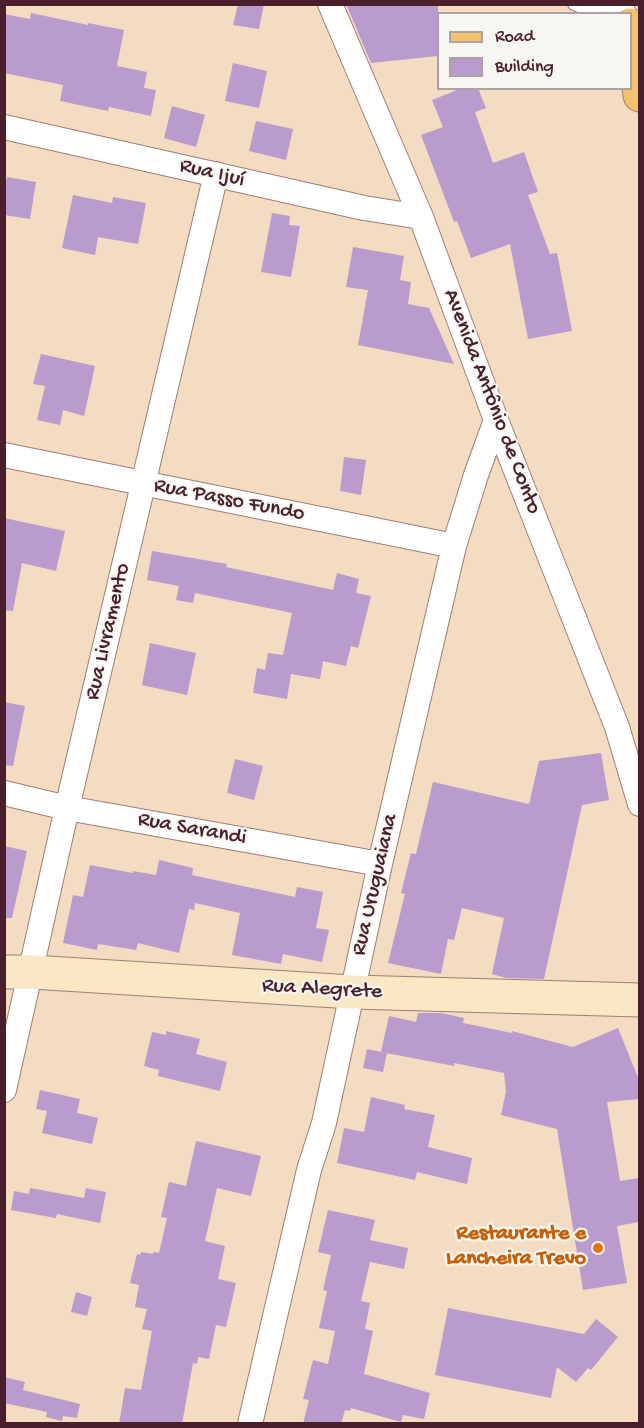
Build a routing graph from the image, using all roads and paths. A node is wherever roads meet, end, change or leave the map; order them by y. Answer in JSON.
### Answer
{"nodes":[{"id":1,"x":330,"y":4,"type":"edge"},
{"id":2,"x":574,"y":4,"type":"edge"},
{"id":3,"x":620,"y":12,"type":"edge"},
{"id":4,"x":632,"y":38,"type":"edge"},
{"id":5,"x":639,"y":95,"type":"edge"},
{"id":6,"x":4,"y":127,"type":"edge"},
{"id":7,"x":216,"y":174,"type":"junction"},
{"id":8,"x":421,"y":217,"type":"junction"},
{"id":9,"x":496,"y":420,"type":"junction"},
{"id":10,"x":4,"y":455,"type":"edge"},
{"id":11,"x":143,"y":484,"type":"junction"},
{"id":12,"x":454,"y":546,"type":"junction"},
{"id":13,"x":617,"y":727,"type":"junction"},
{"id":14,"x":639,"y":769,"type":"edge"},
{"id":15,"x":4,"y":793,"type":"edge"},
{"id":16,"x":639,"y":804,"type":"edge"},
{"id":17,"x":68,"y":808,"type":"junction"},
{"id":18,"x":380,"y":864,"type":"junction"},
{"id":19,"x":18,"y":972,"type":"edge"},
{"id":20,"x":352,"y":992,"type":"junction"},
{"id":21,"x":639,"y":1000,"type":"edge"},
{"id":22,"x":4,"y":1090,"type":"edge"},
{"id":23,"x":250,"y":1424,"type":"edge"}],
"edges":[{"from":1,"to":8,"type":"street","name":"Avenida Antônio de Conto"},
{"from":2,"to":3,"type":"lane"},
{"from":4,"to":5,"type":"main road"},
{"from":6,"to":7,"type":"street","name":"Rua Ijuí"},
{"from":7,"to":8,"type":"street","name":"Rua Ijuí"},
{"from":7,"to":11,"type":"street","name":"Rua Livramento"},
{"from":8,"to":9,"type":"street","name":"Avenida Antônio de Conto"},
{"from":9,"to":12,"type":"street","name":"Rua Uruguaiana"},
{"from":9,"to":13,"type":"street","name":"Avenida Antônio de Conto"},
{"from":10,"to":11,"type":"street","name":"Rua Passo Fundo"},
{"from":11,"to":12,"type":"street","name":"Rua Passo Fundo"},
{"from":11,"to":17,"type":"street","name":"Rua Livramento"},
{"from":12,"to":18,"type":"street","name":"Rua Uruguaiana"},
{"from":13,"to":14,"type":"street"},
{"from":13,"to":16,"type":"street","name":"Avenida Antônio de Conto"},
{"from":15,"to":17,"type":"street","name":"Rua Sarandi"},
{"from":17,"to":18,"type":"street","name":"Rua Sarandi"},
{"from":17,"to":19,"type":"street","name":"Rua Livramento"},
{"from":18,"to":20,"type":"street","name":"Rua Uruguaiana"},
{"from":19,"to":20,"type":"street","name":"Rua Alegrete"},
{"from":19,"to":22,"type":"street","name":"Rua Livramento"},
{"from":20,"to":21,"type":"street","name":"Rua Alegrete"},
{"from":20,"to":23,"type":"street","name":"Rua Uruguaiana"}]}
